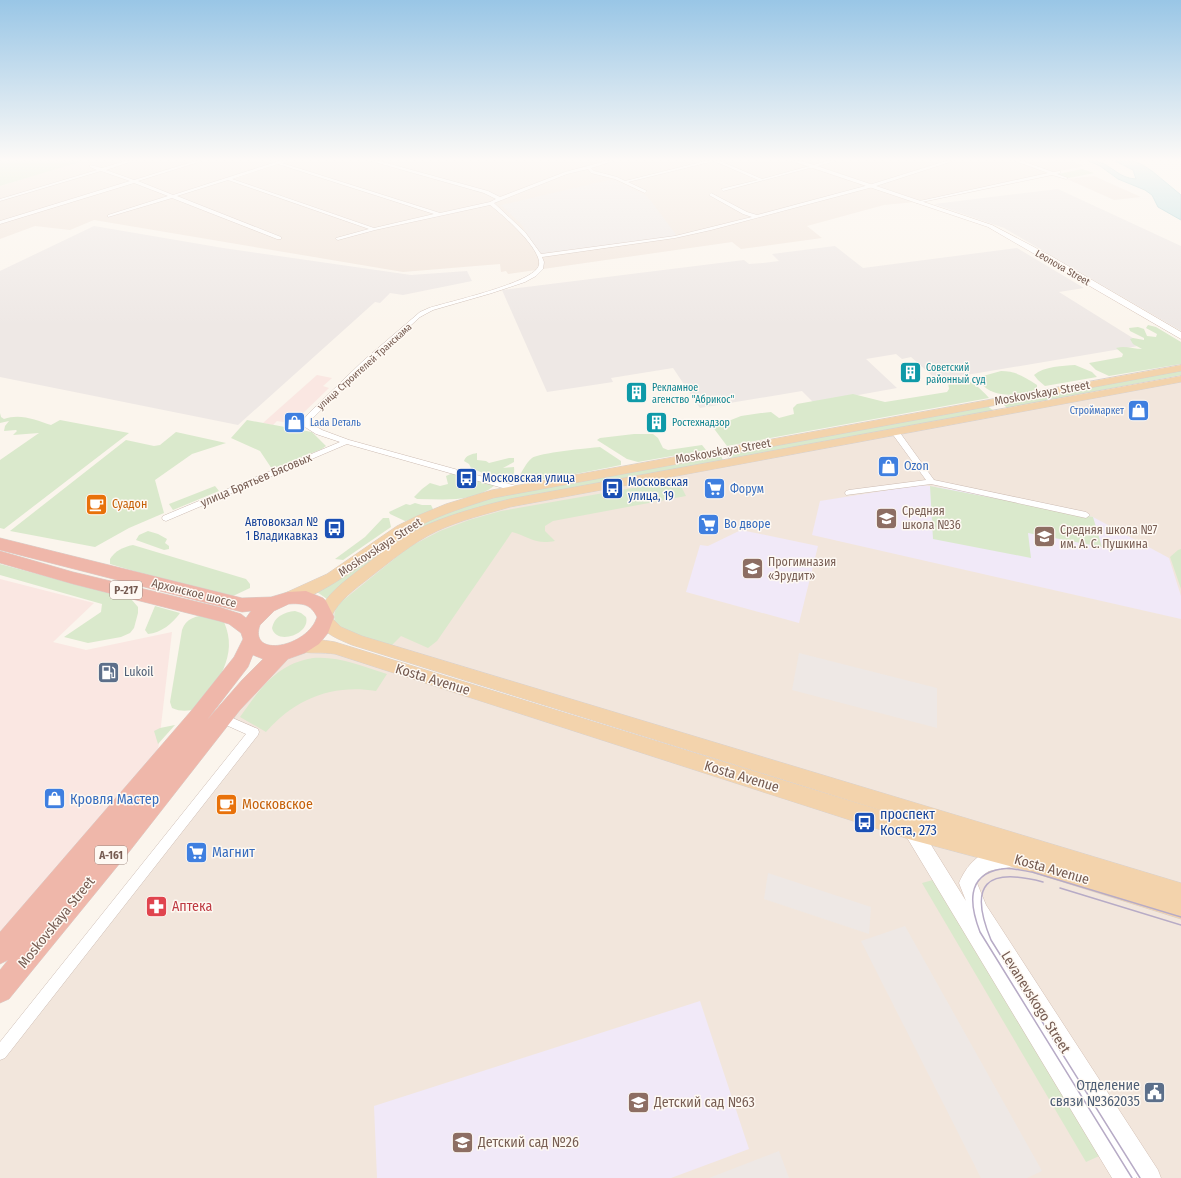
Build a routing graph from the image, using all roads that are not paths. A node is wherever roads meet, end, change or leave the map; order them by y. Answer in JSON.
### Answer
{"nodes":[{"id":1,"x":23,"y":216,"type":"edge"},
{"id":2,"x":222,"y":216,"type":"edge"},
{"id":3,"x":336,"y":216,"type":"edge"},
{"id":4,"x":436,"y":216,"type":"edge"},
{"id":5,"x":505,"y":216,"type":"edge"},
{"id":6,"x":755,"y":216,"type":"edge"},
{"id":7,"x":762,"y":216,"type":"edge"},
{"id":8,"x":960,"y":216,"type":"edge"},
{"id":9,"x":758,"y":217,"type":"junction"},
{"id":10,"x":0,"y":223,"type":"edge"},
{"id":11,"x":374,"y":229,"type":"junction"},
{"id":12,"x":279,"y":238,"type":"dead end"},
{"id":13,"x":338,"y":239,"type":"dead end"},
{"id":14,"x":540,"y":256,"type":"junction"},
{"id":15,"x":1181,"y":336,"type":"edge"},
{"id":16,"x":1181,"y":368,"type":"edge"},
{"id":17,"x":1181,"y":379,"type":"edge"},
{"id":18,"x":895,"y":432,"type":"junction"},
{"id":19,"x":346,"y":442,"type":"junction"},
{"id":20,"x":931,"y":482,"type":"junction"},
{"id":21,"x":517,"y":489,"type":"junction"},
{"id":22,"x":849,"y":493,"type":"dead end"},
{"id":23,"x":1086,"y":515,"type":"dead end"},
{"id":24,"x":166,"y":518,"type":"dead end"},
{"id":25,"x":0,"y":544,"type":"edge"},
{"id":26,"x":0,"y":557,"type":"edge"},
{"id":27,"x":288,"y":598,"type":"junction"},
{"id":28,"x":272,"y":604,"type":"junction"},
{"id":29,"x":324,"y":618,"type":"junction"},
{"id":30,"x":250,"y":634,"type":"junction"},
{"id":31,"x":303,"y":646,"type":"junction"},
{"id":32,"x":282,"y":653,"type":"junction"},
{"id":33,"x":221,"y":718,"type":"junction"},
{"id":34,"x":912,"y":830,"type":"junction"},
{"id":35,"x":1028,"y":861,"type":"junction"},
{"id":36,"x":1181,"y":893,"type":"edge"},
{"id":37,"x":1181,"y":908,"type":"edge"},
{"id":38,"x":0,"y":951,"type":"edge"},
{"id":39,"x":0,"y":990,"type":"edge"},
{"id":40,"x":0,"y":1053,"type":"edge"},
{"id":41,"x":1125,"y":1178,"type":"edge"},
{"id":42,"x":1150,"y":1178,"type":"edge"}],
"edges":[{"from":1,"to":10,"type":"street"},
{"from":2,"to":12,"type":"street"},
{"from":3,"to":11,"type":"street"},
{"from":4,"to":11,"type":"street"},
{"from":5,"to":14,"type":"street"},
{"from":6,"to":9,"type":"street"},
{"from":7,"to":9,"type":"street"},
{"from":8,"to":15,"type":"street","name":"Leonova Street"},
{"from":9,"to":14,"type":"street"},
{"from":11,"to":13,"type":"street"},
{"from":14,"to":19,"type":"street","name":"улица Строителей Транскама"},
{"from":16,"to":21,"type":"main road","name":"Moskovskaya Street"},
{"from":17,"to":18,"type":"main road","name":"Moskovskaya Street"},
{"from":18,"to":20,"type":"street"},
{"from":18,"to":29,"type":"main road","name":"Moskovskaya Street"},
{"from":19,"to":21,"type":"street","name":"улица Строителей Транскама"},
{"from":19,"to":24,"type":"street","name":"улица Брятьев Бясовых"},
{"from":20,"to":22,"type":"street"},
{"from":20,"to":23,"type":"street"},
{"from":21,"to":27,"type":"main road","name":"Moskovskaya Street"},
{"from":25,"to":28,"type":"highway","name":"Архонское шоссе","number":"Р-217"},
{"from":26,"to":30,"type":"highway","name":"Архонское шоссе","number":"Р-217"},
{"from":27,"to":28,"type":"highway"},
{"from":27,"to":29,"type":"highway"},
{"from":28,"to":30,"type":"highway"},
{"from":29,"to":31,"type":"highway"},
{"from":29,"to":36,"type":"main road","name":"Kosta Avenue"},
{"from":30,"to":32,"type":"highway"},
{"from":30,"to":38,"type":"highway","name":"Moskovskaya Street","number":"А-161"},
{"from":31,"to":32,"type":"highway"},
{"from":31,"to":34,"type":"main road","name":"Kosta Avenue"},
{"from":32,"to":33,"type":"highway","name":"Moskovskaya Street","number":"А-161"},
{"from":33,"to":39,"type":"highway","name":"Moskovskaya Street","number":"А-161"},
{"from":33,"to":40,"type":"street"},
{"from":34,"to":35,"type":"main road","name":"Kosta Avenue"},
{"from":34,"to":41,"type":"street","name":"Levanevskogo Street"},
{"from":35,"to":37,"type":"main road","name":"Kosta Avenue"},
{"from":35,"to":42,"type":"street","name":"Levanevskogo Street"}]}
